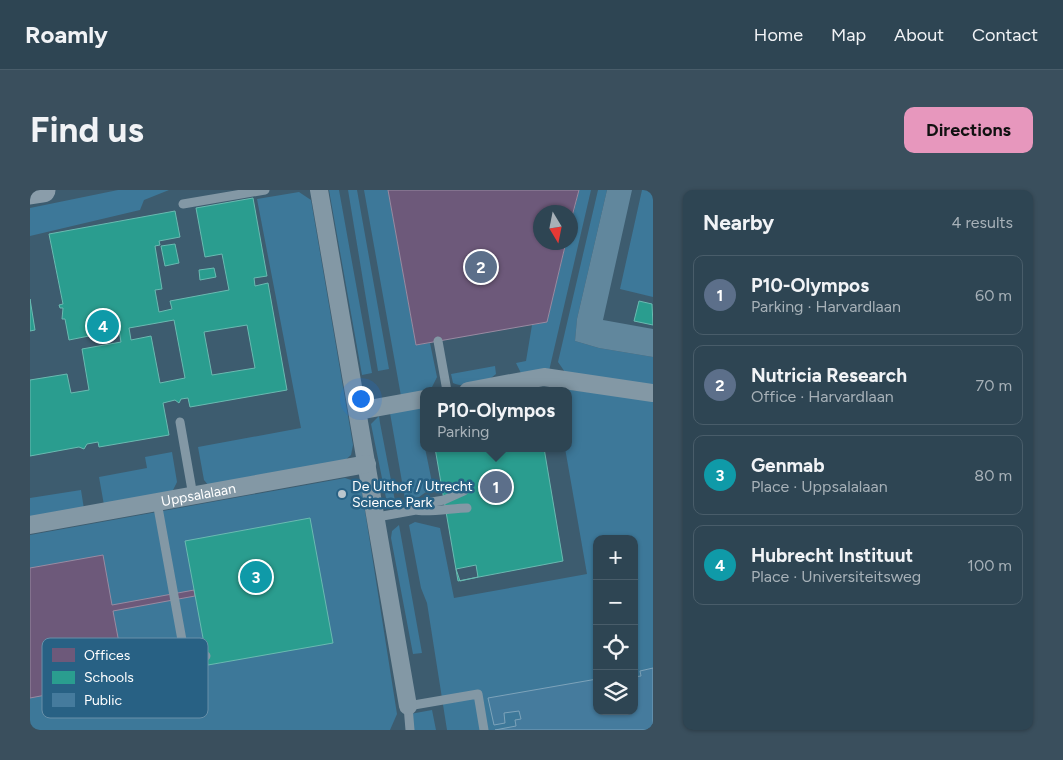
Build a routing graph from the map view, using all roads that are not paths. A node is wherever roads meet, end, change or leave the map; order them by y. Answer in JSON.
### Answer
{"nodes":[{"id":1,"x":43,"y":190,"type":"edge"},
{"id":2,"x":265,"y":190,"type":"edge"},
{"id":3,"x":319,"y":190,"type":"edge"},
{"id":4,"x":30,"y":192,"type":"edge"},
{"id":5,"x":183,"y":204,"type":"dead end"},
{"id":6,"x":438,"y":341,"type":"dead end"},
{"id":7,"x":446,"y":387,"type":"edge"},
{"id":8,"x":490,"y":387,"type":"edge"},
{"id":9,"x":653,"y":393,"type":"edge"},
{"id":10,"x":420,"y":400,"type":"edge"},
{"id":11,"x":358,"y":411,"type":"junction"},
{"id":12,"x":180,"y":422,"type":"dead end"},
{"id":13,"x":367,"y":464,"type":"junction"},
{"id":14,"x":464,"y":491,"type":"dead end"},
{"id":15,"x":193,"y":496,"type":"junction"},
{"id":16,"x":157,"y":502,"type":"junction"},
{"id":17,"x":467,"y":508,"type":"dead end"},
{"id":18,"x":416,"y":510,"type":"junction"},
{"id":19,"x":377,"y":517,"type":"junction"},
{"id":20,"x":30,"y":525,"type":"edge"},
{"id":21,"x":182,"y":638,"type":"edge"},
{"id":22,"x":408,"y":706,"type":"junction"},
{"id":23,"x":410,"y":730,"type":"edge"},
{"id":24,"x":484,"y":730,"type":"edge"}],
"edges":[{"from":1,"to":4,"type":"main road"},
{"from":2,"to":5,"type":"lane"},
{"from":3,"to":11,"type":"street"},
{"from":6,"to":7,"type":"lane"},
{"from":8,"to":9,"type":"street"},
{"from":10,"to":11,"type":"street"},
{"from":11,"to":13,"type":"street"},
{"from":12,"to":15,"type":"lane"},
{"from":13,"to":15,"type":"street","name":"Uppsalalaan"},
{"from":13,"to":19,"type":"street"},
{"from":14,"to":18,"type":"lane"},
{"from":15,"to":16,"type":"street","name":"Uppsalalaan"},
{"from":16,"to":20,"type":"street","name":"Uppsalalaan"},
{"from":16,"to":21,"type":"lane"},
{"from":17,"to":18,"type":"lane"},
{"from":18,"to":19,"type":"lane"},
{"from":19,"to":22,"type":"street"},
{"from":22,"to":23,"type":"lane"},
{"from":22,"to":24,"type":"lane"}]}
